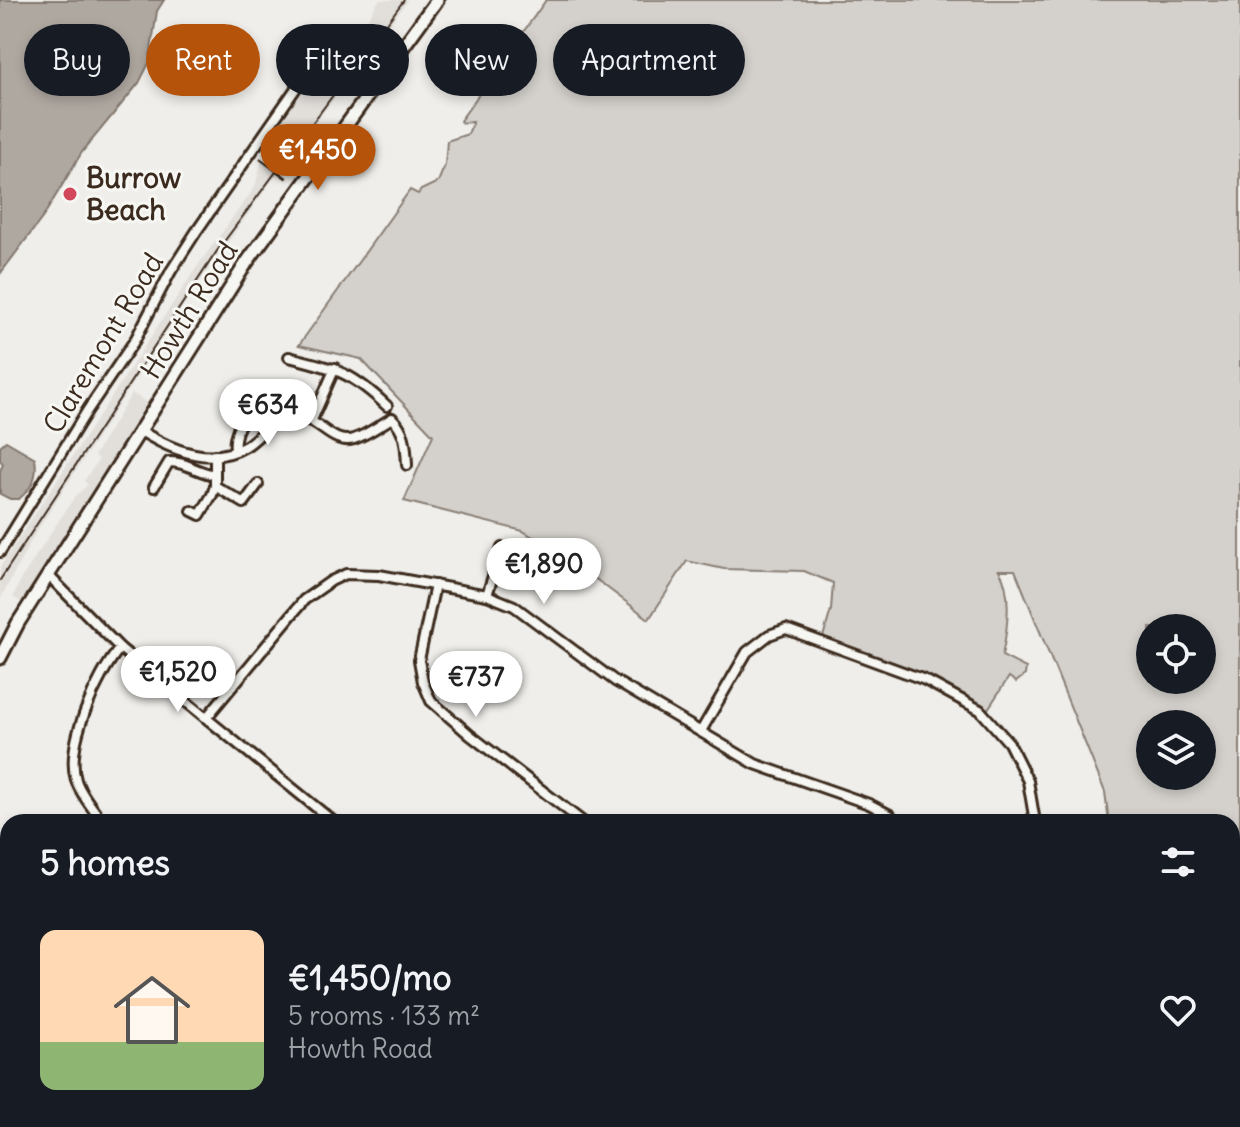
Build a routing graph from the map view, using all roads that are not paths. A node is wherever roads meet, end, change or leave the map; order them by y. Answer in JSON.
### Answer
{"nodes":[{"id":1,"x":437,"y":0,"type":"edge"},
{"id":2,"x":294,"y":96,"type":"edge"},
{"id":3,"x":259,"y":152,"type":"junction"},
{"id":4,"x":303,"y":183,"type":"junction"},
{"id":5,"x":289,"y":357,"type":"dead end"},
{"id":6,"x":335,"y":368,"type":"junction"},
{"id":7,"x":257,"y":399,"type":"dead end"},
{"id":8,"x":387,"y":406,"type":"dead end"},
{"id":9,"x":312,"y":420,"type":"junction"},
{"id":10,"x":141,"y":431,"type":"junction"},
{"id":11,"x":235,"y":450,"type":"junction"},
{"id":12,"x":215,"y":455,"type":"junction"},
{"id":13,"x":407,"y":465,"type":"dead end"},
{"id":14,"x":215,"y":475,"type":"junction"},
{"id":15,"x":258,"y":484,"type":"dead end"},
{"id":16,"x":215,"y":486,"type":"junction"},
{"id":17,"x":154,"y":487,"type":"dead end"},
{"id":18,"x":192,"y":511,"type":"dead end"},
{"id":19,"x":502,"y":548,"type":"dead end"},
{"id":20,"x":0,"y":552,"type":"edge"},
{"id":21,"x":48,"y":575,"type":"junction"},
{"id":22,"x":435,"y":585,"type":"junction"},
{"id":23,"x":487,"y":595,"type":"junction"},
{"id":24,"x":120,"y":648,"type":"junction"},
{"id":25,"x":0,"y":658,"type":"edge"},
{"id":26,"x":207,"y":717,"type":"junction"},
{"id":27,"x":701,"y":731,"type":"junction"},
{"id":28,"x":97,"y":814,"type":"edge"},
{"id":29,"x":324,"y":814,"type":"edge"},
{"id":30,"x":573,"y":814,"type":"edge"},
{"id":31,"x":888,"y":814,"type":"edge"},
{"id":32,"x":1034,"y":814,"type":"edge"}],
"edges":[{"from":1,"to":4,"type":"main road","name":"Howth Road"},
{"from":2,"to":3,"type":"street","name":"Claremont Road"},
{"from":3,"to":4,"type":"street","bridge":true},
{"from":3,"to":20,"type":"street","name":"Claremont Road"},
{"from":4,"to":10,"type":"main road","name":"Howth Road"},
{"from":5,"to":6,"type":"street"},
{"from":6,"to":8,"type":"street"},
{"from":6,"to":9,"type":"street"},
{"from":7,"to":11,"type":"street"},
{"from":9,"to":11,"type":"street"},
{"from":9,"to":13,"type":"street"},
{"from":10,"to":12,"type":"street"},
{"from":10,"to":21,"type":"main road","name":"Howth Road"},
{"from":11,"to":12,"type":"street"},
{"from":12,"to":14,"type":"street"},
{"from":14,"to":16,"type":"street"},
{"from":14,"to":17,"type":"street"},
{"from":15,"to":16,"type":"street"},
{"from":16,"to":18,"type":"street"},
{"from":19,"to":23,"type":"street"},
{"from":21,"to":24,"type":"street"},
{"from":21,"to":25,"type":"main road","name":"Howth Road"},
{"from":22,"to":23,"type":"street"},
{"from":22,"to":26,"type":"street"},
{"from":22,"to":30,"type":"street"},
{"from":23,"to":27,"type":"street"},
{"from":24,"to":26,"type":"street"},
{"from":24,"to":28,"type":"street"},
{"from":26,"to":29,"type":"street"},
{"from":27,"to":31,"type":"street"},
{"from":27,"to":32,"type":"street"}]}
